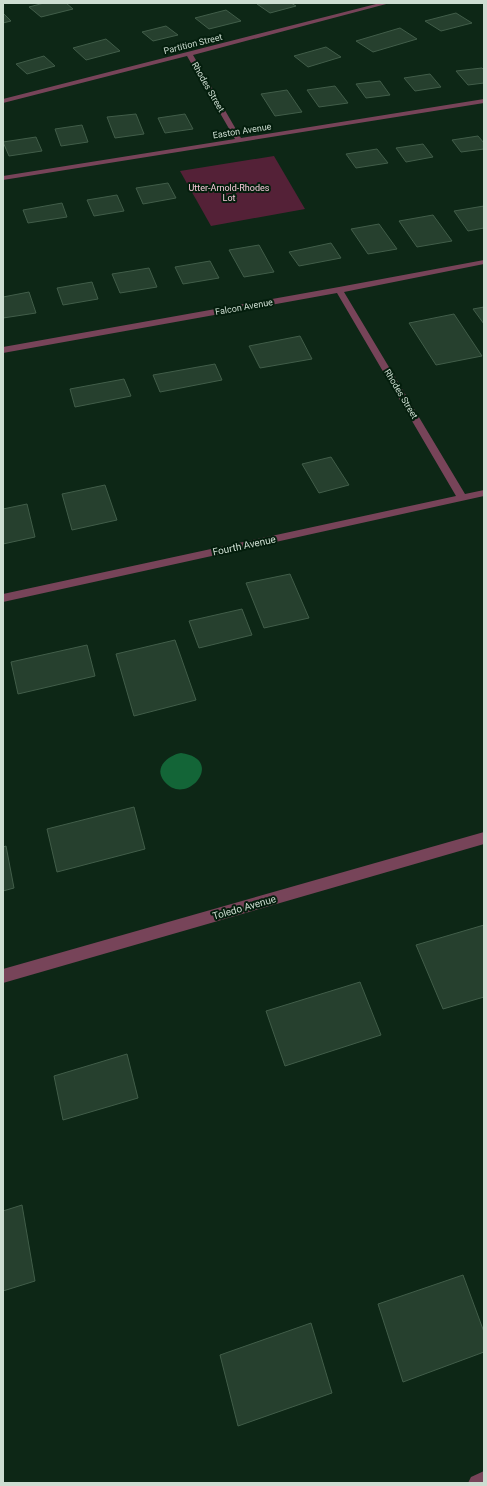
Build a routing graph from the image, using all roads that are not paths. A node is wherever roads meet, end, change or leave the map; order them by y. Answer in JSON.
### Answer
{"nodes":[{"id":1,"x":387,"y":3,"type":"edge"},
{"id":2,"x":189,"y":54,"type":"junction"},
{"id":3,"x":3,"y":101,"type":"edge"},
{"id":4,"x":484,"y":101,"type":"edge"},
{"id":5,"x":239,"y":140,"type":"junction"},
{"id":6,"x":3,"y":178,"type":"edge"},
{"id":7,"x":484,"y":262,"type":"edge"},
{"id":8,"x":339,"y":290,"type":"junction"},
{"id":9,"x":3,"y":350,"type":"edge"},
{"id":10,"x":484,"y":493,"type":"edge"},
{"id":11,"x":462,"y":498,"type":"junction"},
{"id":12,"x":3,"y":598,"type":"edge"},
{"id":13,"x":484,"y":838,"type":"edge"},
{"id":14,"x":3,"y":976,"type":"edge"},
{"id":15,"x":484,"y":1480,"type":"edge"},
{"id":16,"x":477,"y":1483,"type":"edge"}],
"edges":[{"from":1,"to":2,"type":"street","name":"Partition Street"},
{"from":2,"to":3,"type":"street","name":"Partition Street"},
{"from":2,"to":5,"type":"street","name":"Rhodes Street"},
{"from":4,"to":5,"type":"street","name":"Easton Avenue"},
{"from":5,"to":6,"type":"street","name":"Easton Avenue"},
{"from":7,"to":8,"type":"street","name":"Falcon Avenue"},
{"from":8,"to":9,"type":"street","name":"Falcon Avenue"},
{"from":8,"to":11,"type":"street","name":"Rhodes Street"},
{"from":10,"to":11,"type":"street","name":"Fourth Avenue"},
{"from":11,"to":12,"type":"street","name":"Fourth Avenue"},
{"from":13,"to":14,"type":"street","name":"Toledo Avenue"},
{"from":15,"to":16,"type":"street"}]}
